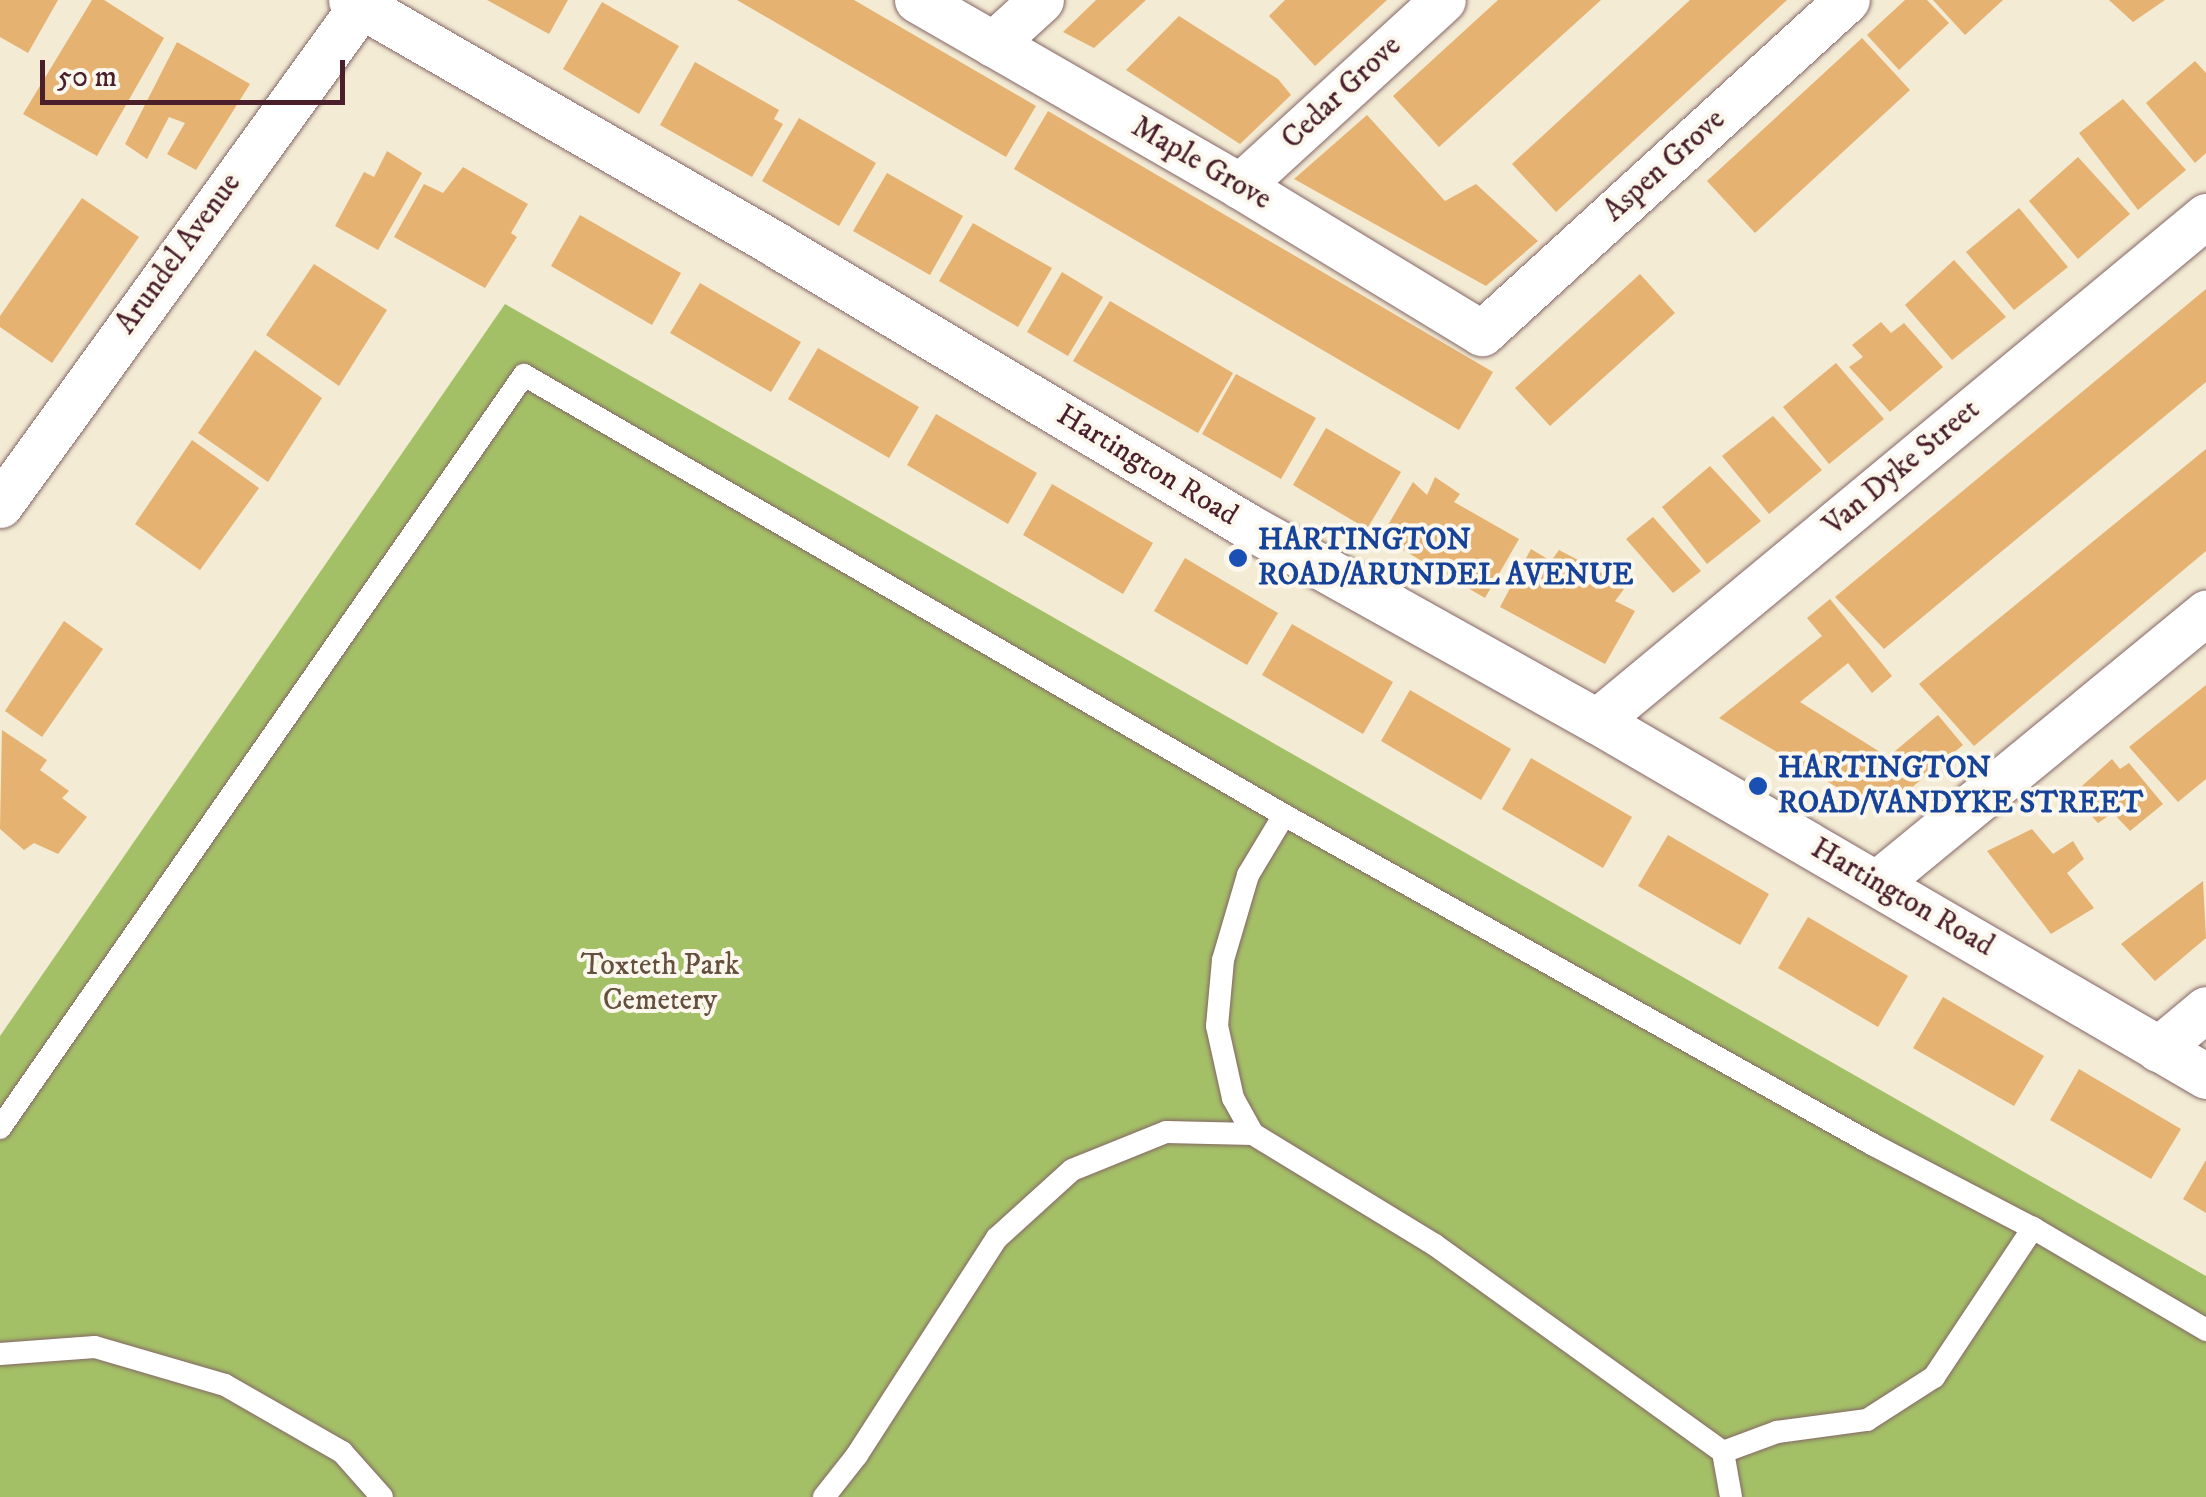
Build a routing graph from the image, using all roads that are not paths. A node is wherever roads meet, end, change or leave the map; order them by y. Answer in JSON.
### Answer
{"nodes":[{"id":1,"x":917,"y":0,"type":"edge"},
{"id":2,"x":1041,"y":0,"type":"edge"},
{"id":3,"x":1444,"y":0,"type":"edge"},
{"id":4,"x":1848,"y":0,"type":"edge"},
{"id":5,"x":356,"y":3,"type":"edge"},
{"id":6,"x":992,"y":44,"type":"junction"},
{"id":7,"x":1240,"y":186,"type":"junction"},
{"id":8,"x":2206,"y":216,"type":"edge"},
{"id":9,"x":1482,"y":333,"type":"joint"},
{"id":10,"x":15,"y":448,"type":"edge"},
{"id":11,"x":0,"y":505,"type":"edge"},
{"id":12,"x":2206,"y":613,"type":"edge"},
{"id":13,"x":1597,"y":721,"type":"junction"},
{"id":14,"x":1284,"y":816,"type":"junction"},
{"id":15,"x":1876,"y":883,"type":"junction"},
{"id":16,"x":2206,"y":1009,"type":"edge"},
{"id":17,"x":2158,"y":1049,"type":"junction"},
{"id":18,"x":2206,"y":1076,"type":"edge"},
{"id":19,"x":0,"y":1128,"type":"edge"},
{"id":20,"x":1253,"y":1134,"type":"junction"},
{"id":21,"x":2033,"y":1228,"type":"junction"},
{"id":22,"x":2206,"y":1330,"type":"edge"},
{"id":23,"x":0,"y":1354,"type":"edge"},
{"id":24,"x":1723,"y":1452,"type":"junction"},
{"id":25,"x":382,"y":1497,"type":"edge"},
{"id":26,"x":824,"y":1497,"type":"edge"},
{"id":27,"x":1731,"y":1497,"type":"edge"}],
"edges":[{"from":1,"to":6,"type":"street","name":"Maple Grove"},
{"from":2,"to":6,"type":"street"},
{"from":3,"to":7,"type":"street","name":"Cedar Grove"},
{"from":4,"to":9,"type":"street","name":"Aspen Grove"},
{"from":5,"to":10,"type":"street","name":"Arundel Avenue"},
{"from":5,"to":13,"type":"street","name":"Hartington Road"},
{"from":6,"to":7,"type":"street","name":"Maple Grove"},
{"from":7,"to":9,"type":"street","name":"Maple Grove"},
{"from":8,"to":13,"type":"street","name":"Van Dyke Street"},
{"from":10,"to":11,"type":"street","name":"Arundel Avenue"},
{"from":12,"to":15,"type":"street"},
{"from":13,"to":15,"type":"street","name":"Hartington Road"},
{"from":14,"to":19,"type":"lane"},
{"from":14,"to":20,"type":"lane"},
{"from":14,"to":21,"type":"lane"},
{"from":15,"to":17,"type":"street","name":"Hartington Road"},
{"from":16,"to":17,"type":"street"},
{"from":17,"to":18,"type":"street","name":"Hartington Road"},
{"from":20,"to":24,"type":"lane"},
{"from":20,"to":26,"type":"lane"},
{"from":21,"to":22,"type":"lane"},
{"from":21,"to":24,"type":"lane"},
{"from":23,"to":25,"type":"lane"},
{"from":24,"to":27,"type":"lane"}]}
